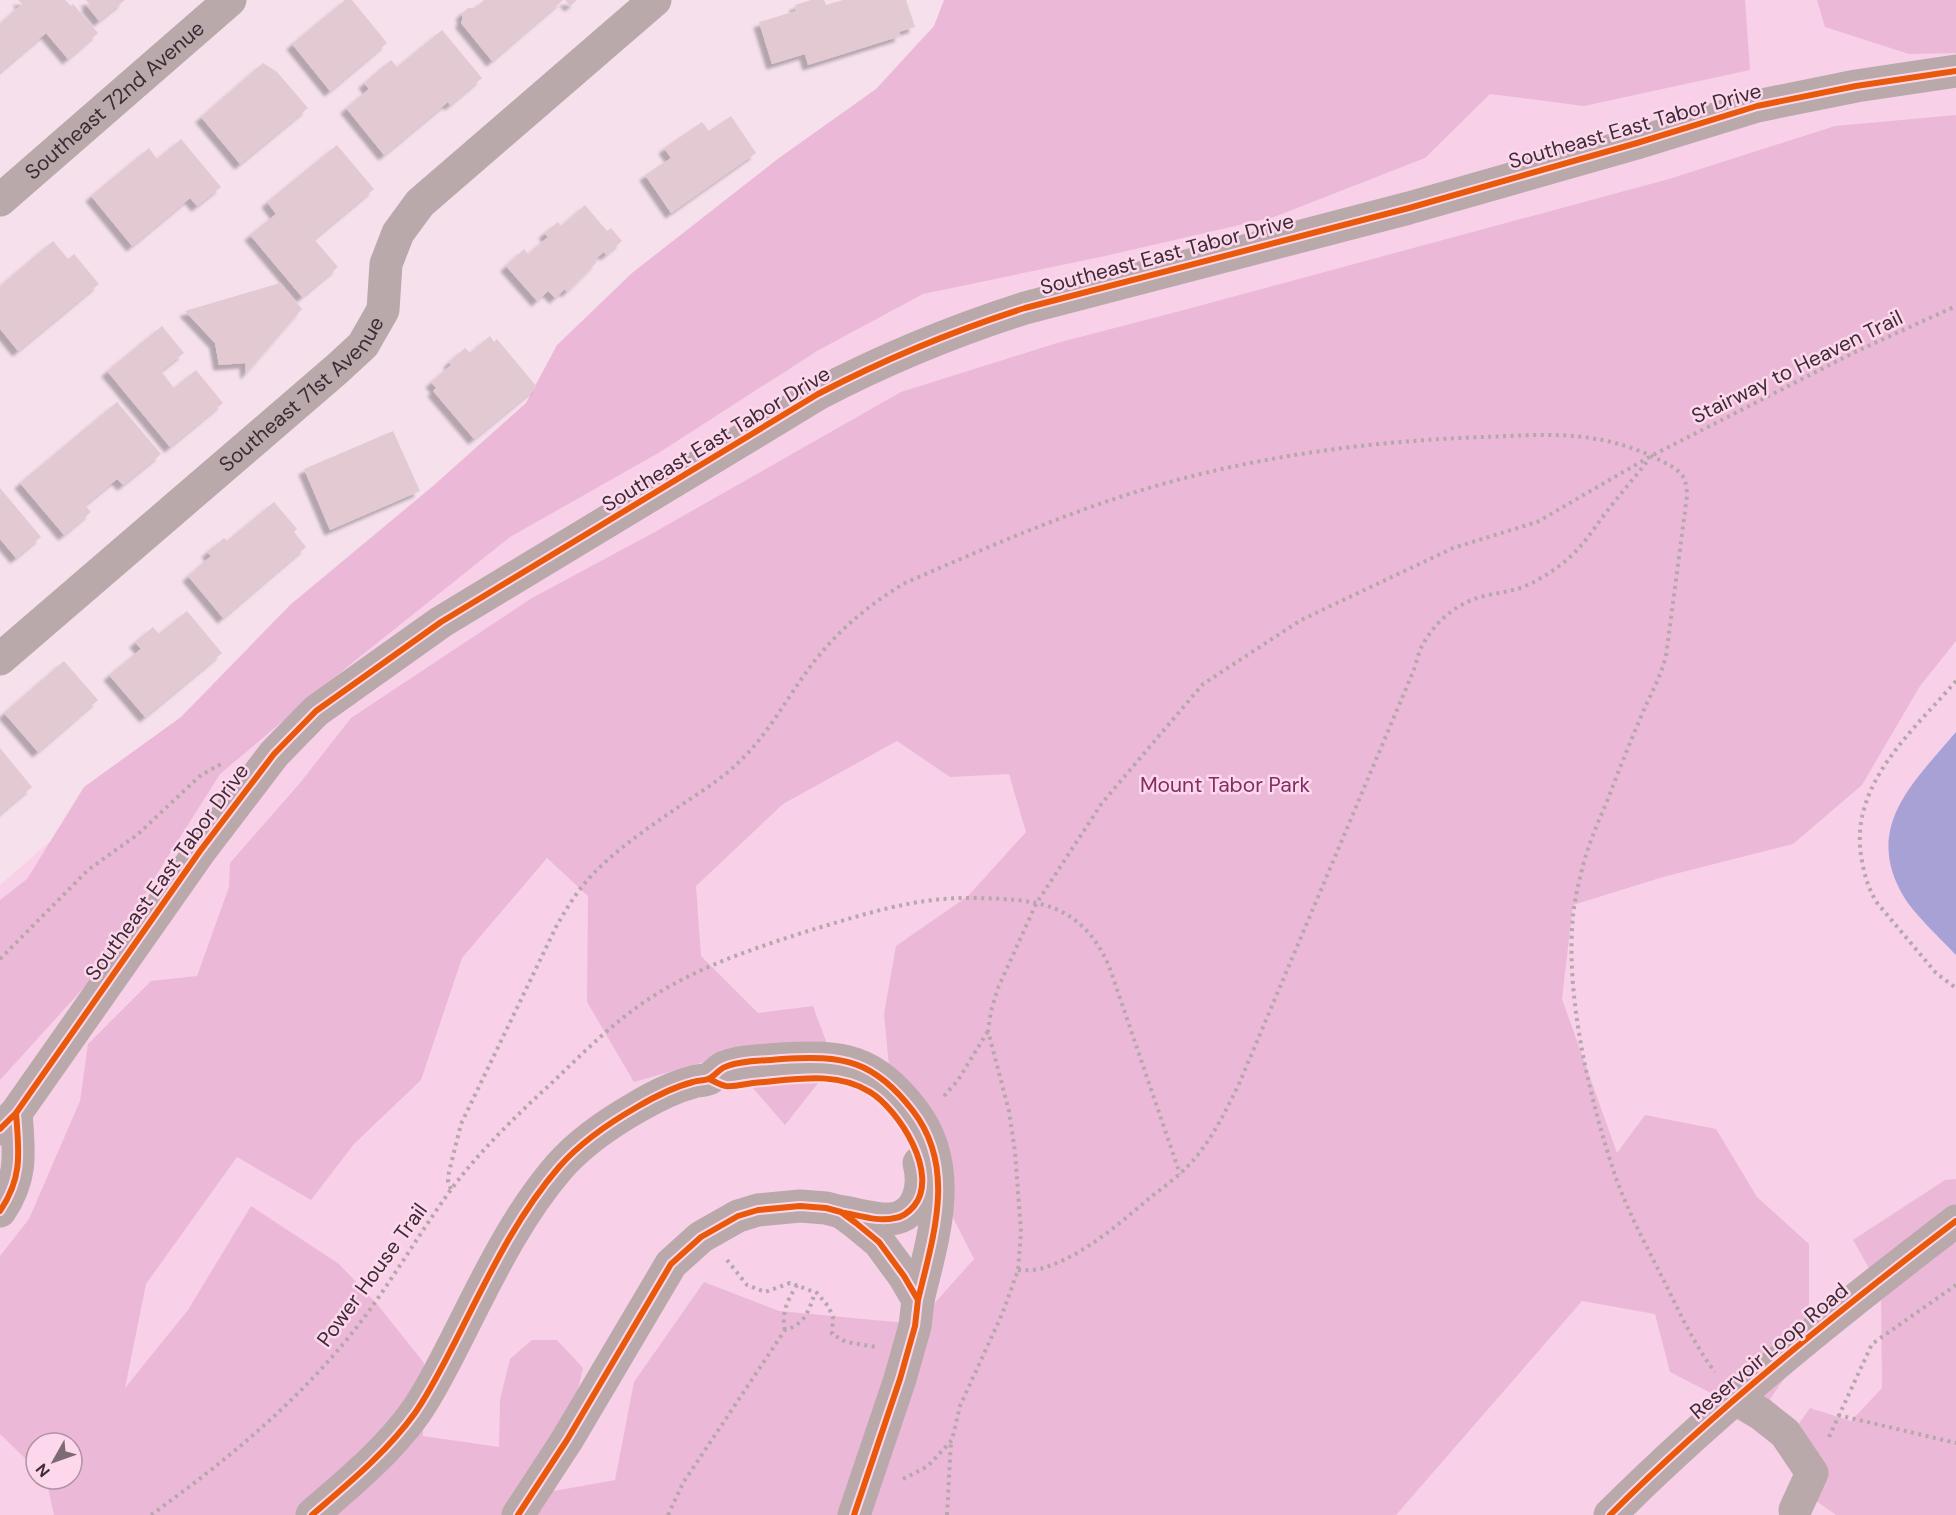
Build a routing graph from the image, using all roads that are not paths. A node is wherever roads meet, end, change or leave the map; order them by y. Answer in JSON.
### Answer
{"nodes":[{"id":1,"x":230,"y":0,"type":"edge"},
{"id":2,"x":655,"y":0,"type":"edge"},
{"id":3,"x":1956,"y":71,"type":"edge"},
{"id":4,"x":0,"y":200,"type":"edge"},
{"id":5,"x":0,"y":659,"type":"edge"},
{"id":6,"x":709,"y":1079,"type":"junction"},
{"id":7,"x":8,"y":1121,"type":"edge"},
{"id":8,"x":0,"y":1211,"type":"edge"},
{"id":9,"x":841,"y":1212,"type":"junction"},
{"id":10,"x":1956,"y":1221,"type":"edge"},
{"id":11,"x":918,"y":1300,"type":"junction"},
{"id":12,"x":1736,"y":1399,"type":"junction"},
{"id":13,"x":1795,"y":1510,"type":"dead end"},
{"id":14,"x":312,"y":1515,"type":"edge"},
{"id":15,"x":518,"y":1515,"type":"edge"},
{"id":16,"x":854,"y":1515,"type":"edge"},
{"id":17,"x":1610,"y":1515,"type":"edge"}],
"edges":[{"from":1,"to":4,"type":"street","name":"Southeast 72nd Avenue"},
{"from":2,"to":5,"type":"street","name":"Southeast 71st Avenue"},
{"from":3,"to":7,"type":"street","name":"Southeast East Tabor Drive"},
{"from":6,"to":9,"type":"street"},
{"from":6,"to":11,"type":"street"},
{"from":6,"to":14,"type":"street"},
{"from":7,"to":8,"type":"street"},
{"from":9,"to":11,"type":"street"},
{"from":9,"to":15,"type":"street"},
{"from":10,"to":12,"type":"street","name":"Reservoir Loop Road"},
{"from":11,"to":16,"type":"street"},
{"from":12,"to":13,"type":"street"},
{"from":12,"to":17,"type":"street","name":"Reservoir Loop Road"}]}
